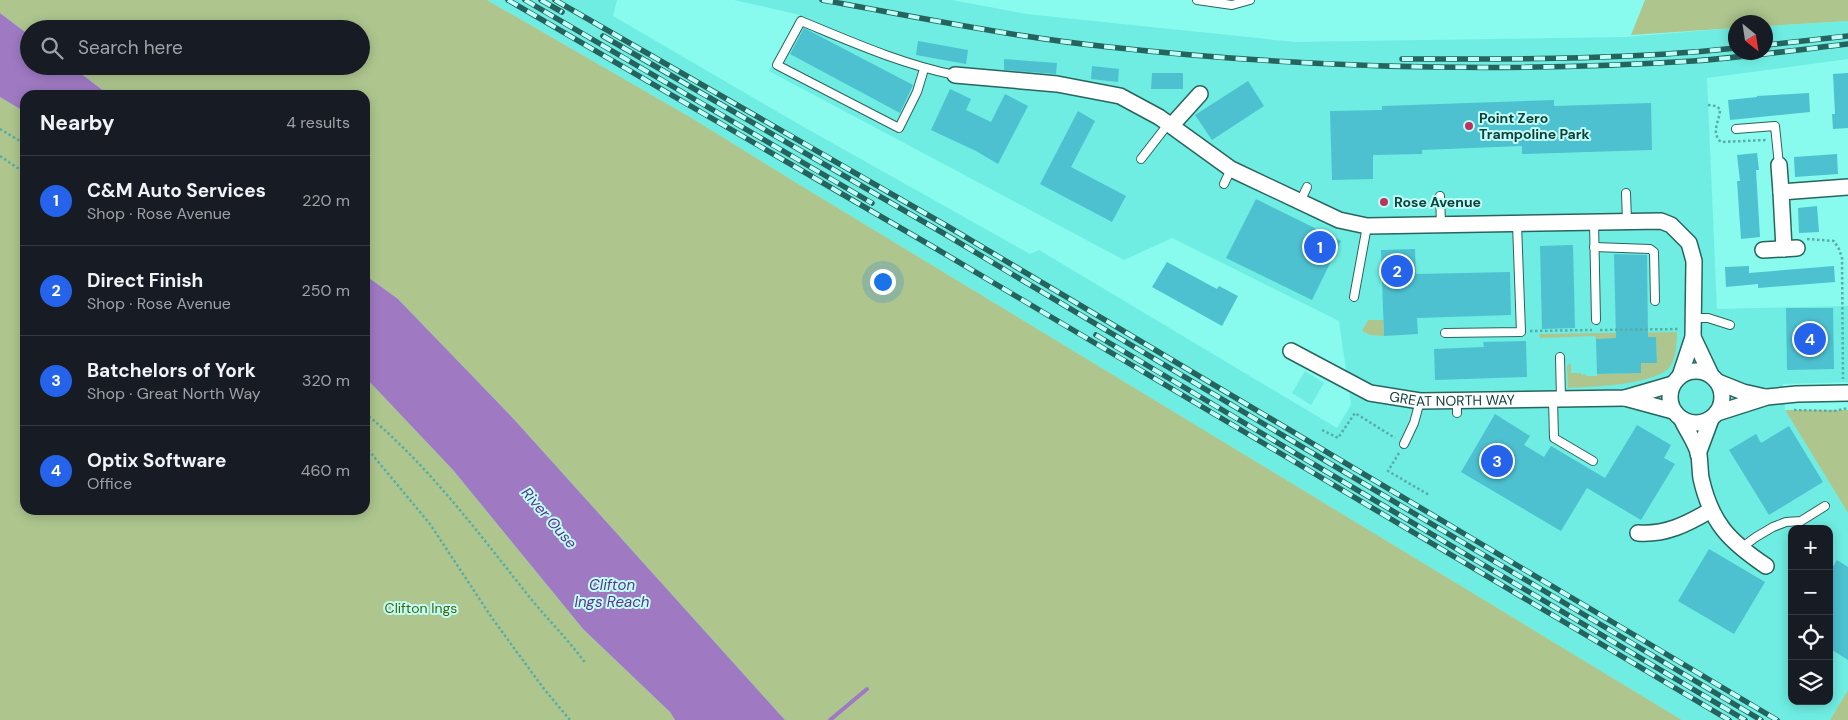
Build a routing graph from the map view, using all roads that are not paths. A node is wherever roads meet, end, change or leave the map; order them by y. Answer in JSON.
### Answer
{"nodes":[{"id":1,"x":1197,"y":0,"type":"edge"},
{"id":2,"x":1250,"y":0,"type":"edge"},
{"id":3,"x":924,"y":69,"type":"junction"},
{"id":4,"x":954,"y":75,"type":"joint"},
{"id":5,"x":1200,"y":94,"type":"dead end"},
{"id":6,"x":1170,"y":124,"type":"junction"},
{"id":7,"x":1736,"y":129,"type":"dead end"},
{"id":8,"x":1141,"y":159,"type":"dead end"},
{"id":9,"x":1779,"y":165,"type":"joint"},
{"id":10,"x":1231,"y":169,"type":"junction"},
{"id":11,"x":1224,"y":184,"type":"dead end"},
{"id":12,"x":1848,"y":186,"type":"edge"},
{"id":13,"x":1307,"y":187,"type":"dead end"},
{"id":14,"x":1781,"y":192,"type":"junction"},
{"id":15,"x":1626,"y":193,"type":"dead end"},
{"id":16,"x":1440,"y":196,"type":"dead end"},
{"id":17,"x":1300,"y":202,"type":"junction"},
{"id":18,"x":1627,"y":221,"type":"junction"},
{"id":19,"x":1594,"y":222,"type":"junction"},
{"id":20,"x":1441,"y":224,"type":"junction"},
{"id":21,"x":1517,"y":224,"type":"junction"},
{"id":22,"x":1367,"y":226,"type":"junction"},
{"id":23,"x":1594,"y":247,"type":"junction"},
{"id":24,"x":1763,"y":250,"type":"dead end"},
{"id":25,"x":1354,"y":297,"type":"dead end"},
{"id":26,"x":1655,"y":300,"type":"dead end"},
{"id":27,"x":1596,"y":320,"type":"dead end"},
{"id":28,"x":1730,"y":325,"type":"dead end"},
{"id":29,"x":1694,"y":328,"type":"junction"},
{"id":30,"x":1445,"y":333,"type":"dead end"},
{"id":31,"x":1291,"y":350,"type":"dead end"},
{"id":32,"x":1560,"y":357,"type":"dead end"},
{"id":33,"x":1714,"y":379,"type":"junction"},
{"id":34,"x":1676,"y":380,"type":"junction"},
{"id":35,"x":1846,"y":393,"type":"edge"},
{"id":36,"x":1767,"y":397,"type":"junction"},
{"id":37,"x":1625,"y":398,"type":"junction"},
{"id":38,"x":1557,"y":399,"type":"junction"},
{"id":39,"x":1420,"y":401,"type":"junction"},
{"id":40,"x":1678,"y":415,"type":"junction"},
{"id":41,"x":1714,"y":416,"type":"junction"},
{"id":42,"x":1404,"y":444,"type":"road end"},
{"id":43,"x":1698,"y":454,"type":"junction"},
{"id":44,"x":1593,"y":461,"type":"dead end"},
{"id":45,"x":1825,"y":506,"type":"dead end"},
{"id":46,"x":1711,"y":510,"type":"junction"},
{"id":47,"x":1638,"y":533,"type":"dead end"},
{"id":48,"x":1741,"y":548,"type":"junction"},
{"id":49,"x":1766,"y":566,"type":"dead end"}],
"edges":[{"from":1,"to":2,"type":"lane"},
{"from":3,"to":3,"type":"lane"},
{"from":3,"to":4,"type":"lane"},
{"from":4,"to":6,"type":"street"},
{"from":5,"to":6,"type":"street"},
{"from":6,"to":8,"type":"lane"},
{"from":6,"to":10,"type":"street"},
{"from":7,"to":9,"type":"lane"},
{"from":9,"to":14,"type":"street"},
{"from":10,"to":11,"type":"lane"},
{"from":10,"to":17,"type":"street"},
{"from":12,"to":14,"type":"street"},
{"from":13,"to":17,"type":"lane"},
{"from":14,"to":24,"type":"street"},
{"from":15,"to":18,"type":"lane"},
{"from":16,"to":20,"type":"lane"},
{"from":17,"to":22,"type":"street"},
{"from":18,"to":19,"type":"street"},
{"from":18,"to":29,"type":"street"},
{"from":19,"to":21,"type":"street"},
{"from":19,"to":23,"type":"lane"},
{"from":20,"to":21,"type":"street"},
{"from":20,"to":22,"type":"street"},
{"from":21,"to":30,"type":"lane"},
{"from":22,"to":25,"type":"lane"},
{"from":23,"to":26,"type":"lane"},
{"from":23,"to":27,"type":"lane"},
{"from":28,"to":29,"type":"lane"},
{"from":29,"to":33,"type":"street"},
{"from":29,"to":34,"type":"street"},
{"from":31,"to":39,"type":"street","name":"GREAT NORTH WAY"},
{"from":32,"to":38,"type":"lane"},
{"from":33,"to":34,"type":"street"},
{"from":33,"to":36,"type":"street"},
{"from":33,"to":41,"type":"street"},
{"from":34,"to":37,"type":"street","name":"GREAT NORTH WAY"},
{"from":34,"to":40,"type":"street"},
{"from":35,"to":36,"type":"street"},
{"from":36,"to":41,"type":"street"},
{"from":37,"to":38,"type":"street","name":"GREAT NORTH WAY"},
{"from":37,"to":40,"type":"street","name":"GREAT NORTH WAY"},
{"from":38,"to":39,"type":"street","name":"GREAT NORTH WAY"},
{"from":38,"to":44,"type":"lane"},
{"from":39,"to":42,"type":"lane"},
{"from":40,"to":41,"type":"street"},
{"from":40,"to":43,"type":"street"},
{"from":41,"to":43,"type":"street"},
{"from":43,"to":46,"type":"street"},
{"from":45,"to":48,"type":"lane"},
{"from":46,"to":47,"type":"street"},
{"from":46,"to":48,"type":"street"},
{"from":48,"to":49,"type":"street"}]}
